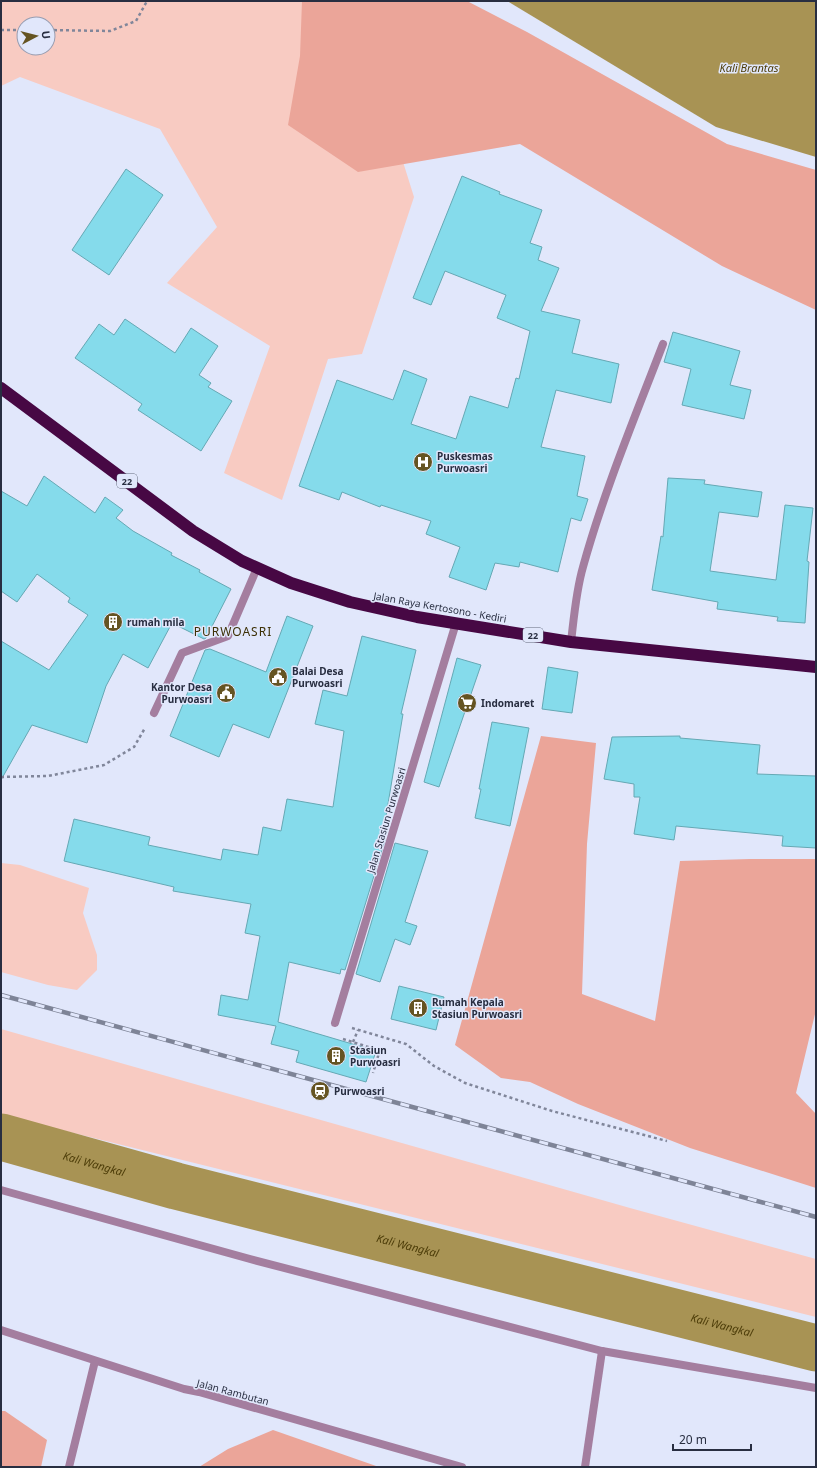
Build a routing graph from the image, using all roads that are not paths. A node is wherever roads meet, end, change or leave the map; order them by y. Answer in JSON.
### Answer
{"nodes":[{"id":1,"x":663,"y":344,"type":"dead end"},
{"id":2,"x":1,"y":388,"type":"edge"},
{"id":3,"x":257,"y":568,"type":"junction"},
{"id":4,"x":456,"y":623,"type":"junction"},
{"id":5,"x":571,"y":642,"type":"junction"},
{"id":6,"x":816,"y":667,"type":"edge"},
{"id":7,"x":154,"y":713,"type":"road end"},
{"id":8,"x":335,"y":1022,"type":"road end"},
{"id":9,"x":1,"y":1190,"type":"edge"},
{"id":10,"x":1,"y":1330,"type":"edge"},
{"id":11,"x":602,"y":1351,"type":"junction"},
{"id":12,"x":95,"y":1361,"type":"junction"},
{"id":13,"x":816,"y":1388,"type":"edge"},
{"id":14,"x":69,"y":1467,"type":"edge"},
{"id":15,"x":462,"y":1467,"type":"edge"},
{"id":16,"x":585,"y":1467,"type":"edge"}],
"edges":[{"from":1,"to":5,"type":"street"},
{"from":2,"to":3,"type":"highway","name":"Jalan Raya Kertosono - Kediri","number":"22"},
{"from":3,"to":4,"type":"highway","name":"Jalan Raya Kertosono - Kediri","number":"22"},
{"from":3,"to":7,"type":"street"},
{"from":4,"to":5,"type":"highway","name":"Jalan Raya Kertosono - Kediri","number":"22"},
{"from":4,"to":8,"type":"street","name":"Jalan Stasiun Purwoasri"},
{"from":5,"to":6,"type":"highway","name":"Jalan Raya Kertosono - Kediri","number":"22"},
{"from":9,"to":11,"type":"street"},
{"from":10,"to":12,"type":"street","name":"Jalan Rambutan"},
{"from":11,"to":13,"type":"street"},
{"from":11,"to":16,"type":"street"},
{"from":12,"to":14,"type":"street"},
{"from":12,"to":15,"type":"street","name":"Jalan Rambutan"}]}
